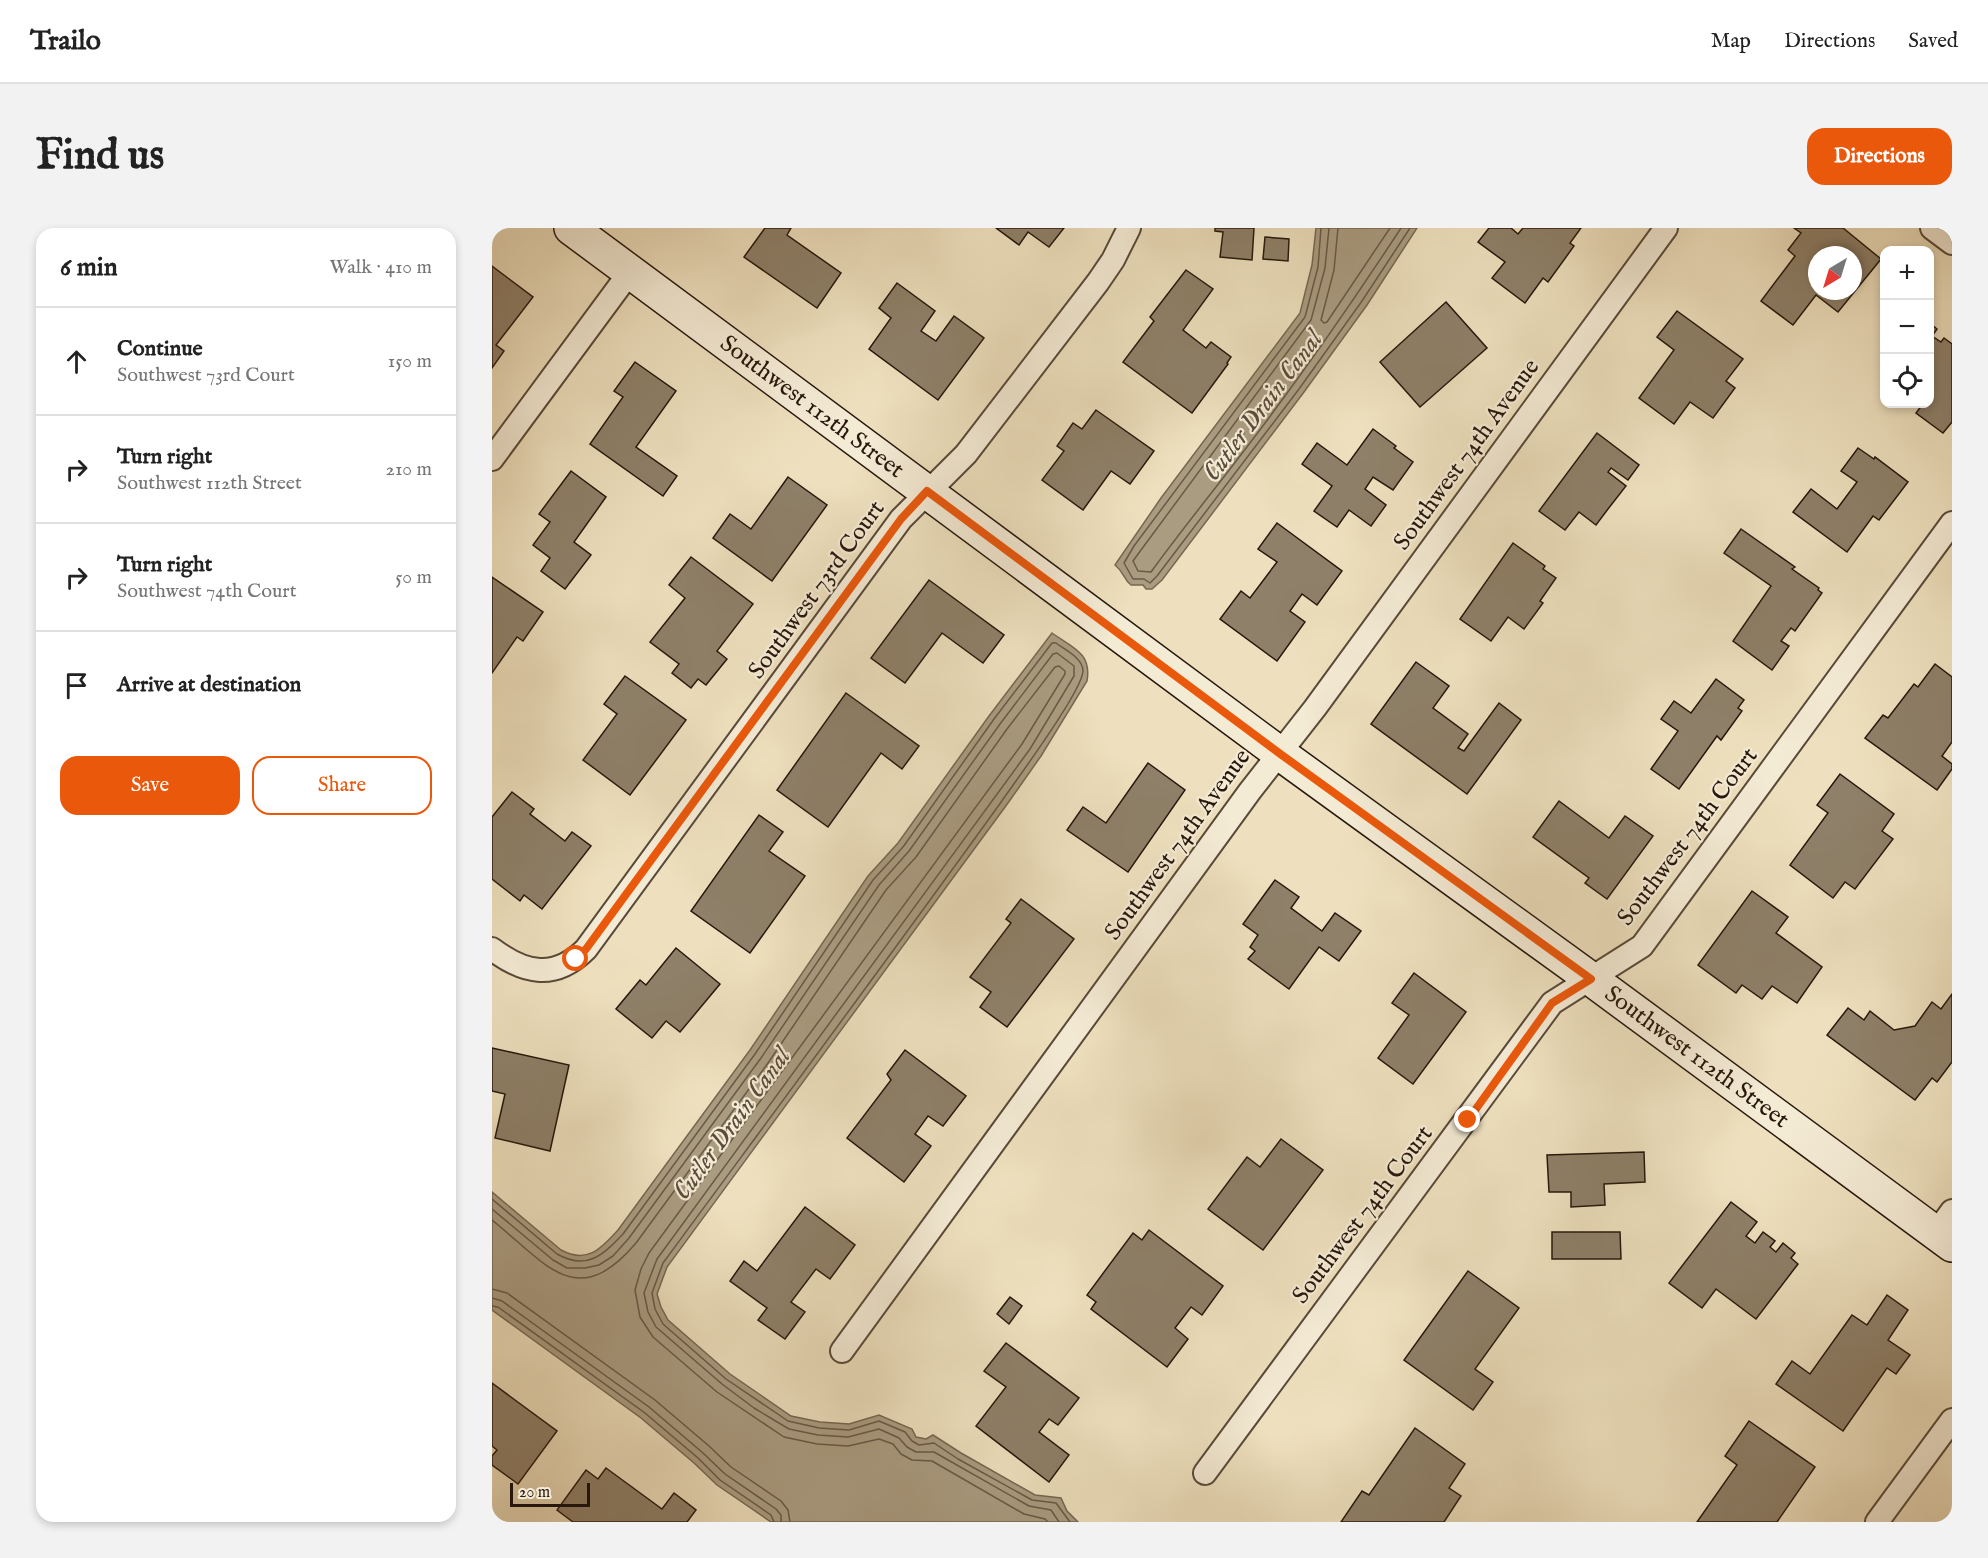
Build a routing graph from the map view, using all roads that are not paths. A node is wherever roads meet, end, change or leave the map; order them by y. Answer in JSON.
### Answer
{"nodes":[{"id":1,"x":571,"y":228,"type":"edge"},
{"id":2,"x":1129,"y":228,"type":"edge"},
{"id":3,"x":1666,"y":228,"type":"edge"},
{"id":4,"x":1932,"y":228,"type":"edge"},
{"id":5,"x":1952,"y":243,"type":"edge"},
{"id":6,"x":630,"y":272,"type":"junction"},
{"id":7,"x":492,"y":459,"type":"edge"},
{"id":8,"x":927,"y":491,"type":"junction"},
{"id":9,"x":1952,"y":524,"type":"edge"},
{"id":10,"x":1279,"y":753,"type":"junction"},
{"id":11,"x":492,"y":949,"type":"edge"},
{"id":12,"x":1591,"y":979,"type":"junction"},
{"id":13,"x":1947,"y":1230,"type":"edge"},
{"id":14,"x":842,"y":1351,"type":"dead end"},
{"id":15,"x":1952,"y":1420,"type":"edge"},
{"id":16,"x":1205,"y":1473,"type":"dead end"},
{"id":17,"x":1877,"y":1522,"type":"edge"}],
"edges":[{"from":1,"to":6,"type":"main road","name":"Southwest 112th Street"},
{"from":2,"to":8,"type":"street","name":"Southwest 73rd Court"},
{"from":3,"to":10,"type":"street","name":"Southwest 74th Avenue"},
{"from":4,"to":5,"type":"street"},
{"from":6,"to":7,"type":"street"},
{"from":6,"to":8,"type":"main road","name":"Southwest 112th Street"},
{"from":8,"to":10,"type":"main road","name":"Southwest 112th Street"},
{"from":8,"to":11,"type":"street","name":"Southwest 73rd Court"},
{"from":9,"to":12,"type":"street","name":"Southwest 74th Court"},
{"from":10,"to":12,"type":"main road","name":"Southwest 112th Street"},
{"from":10,"to":14,"type":"street","name":"Southwest 74th Avenue"},
{"from":12,"to":13,"type":"main road","name":"Southwest 112th Street"},
{"from":12,"to":16,"type":"street","name":"Southwest 74th Court"},
{"from":15,"to":17,"type":"street"}]}
